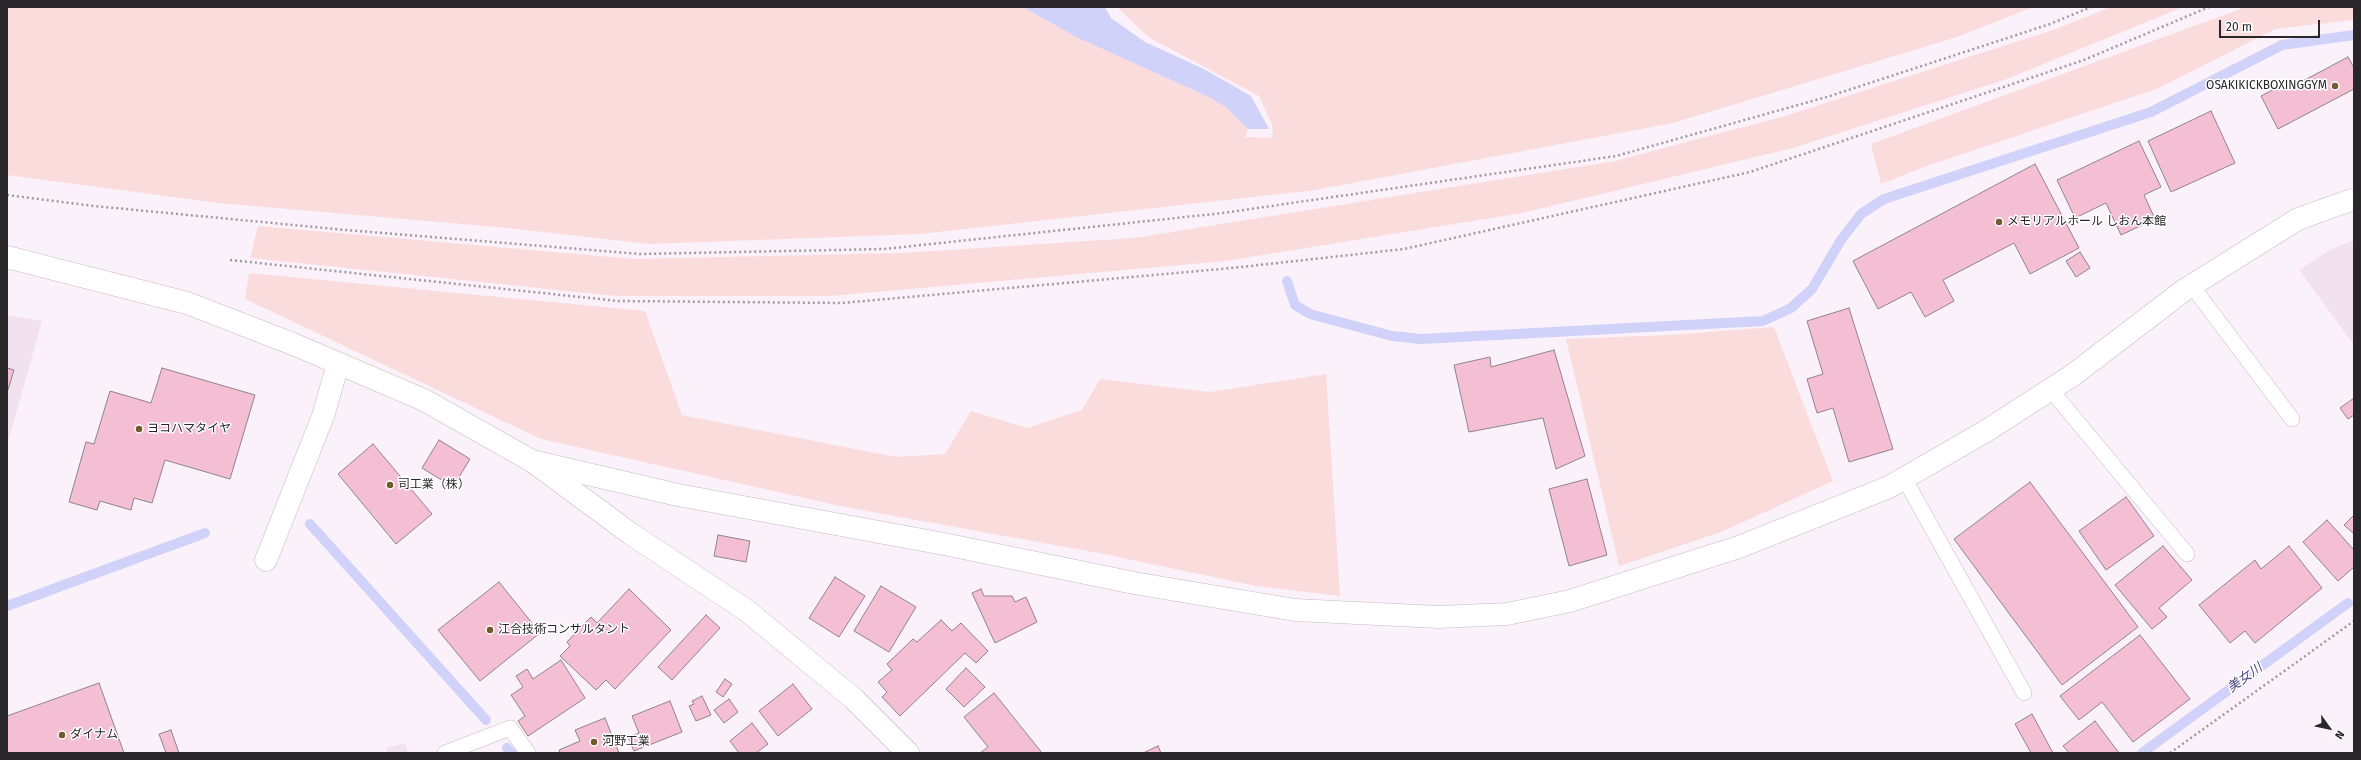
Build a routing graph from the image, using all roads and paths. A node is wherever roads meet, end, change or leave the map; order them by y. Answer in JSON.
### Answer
{"nodes":[{"id":1,"x":2091,"y":7,"type":"edge"},
{"id":2,"x":2209,"y":7,"type":"edge"},
{"id":3,"x":7,"y":195,"type":"edge"},
{"id":4,"x":2354,"y":199,"type":"edge"},
{"id":5,"x":7,"y":257,"type":"edge"},
{"id":6,"x":230,"y":260,"type":"dead end"},
{"id":7,"x":2192,"y":286,"type":"junction"},
{"id":8,"x":338,"y":364,"type":"junction"},
{"id":9,"x":2051,"y":390,"type":"junction"},
{"id":10,"x":2292,"y":419,"type":"dead end"},
{"id":11,"x":532,"y":461,"type":"junction"},
{"id":12,"x":1904,"y":478,"type":"junction"},
{"id":13,"x":2187,"y":554,"type":"dead end"},
{"id":14,"x":266,"y":560,"type":"dead end"},
{"id":15,"x":2354,"y":621,"type":"edge"},
{"id":16,"x":2024,"y":693,"type":"dead end"},
{"id":17,"x":445,"y":753,"type":"edge"},
{"id":18,"x":528,"y":753,"type":"edge"},
{"id":19,"x":908,"y":753,"type":"edge"},
{"id":20,"x":2170,"y":753,"type":"edge"}],
"edges":[{"from":1,"to":3,"type":"path"},
{"from":2,"to":6,"type":"path"},
{"from":4,"to":7,"type":"street"},
{"from":5,"to":8,"type":"street"},
{"from":7,"to":9,"type":"street"},
{"from":7,"to":10,"type":"lane"},
{"from":8,"to":11,"type":"street"},
{"from":8,"to":14,"type":"street"},
{"from":9,"to":12,"type":"street"},
{"from":9,"to":13,"type":"lane"},
{"from":11,"to":12,"type":"street"},
{"from":11,"to":19,"type":"street"},
{"from":12,"to":16,"type":"lane"},
{"from":15,"to":20,"type":"path"},
{"from":17,"to":18,"type":"lane"}]}
